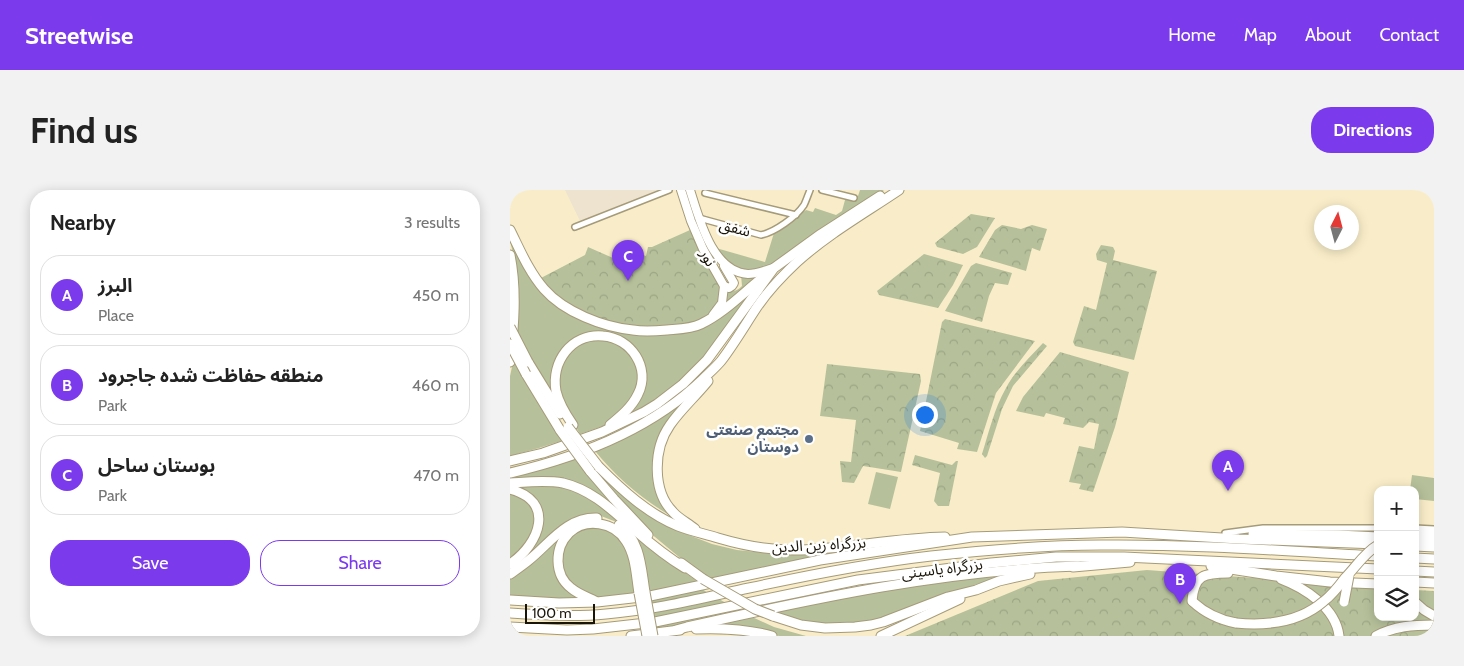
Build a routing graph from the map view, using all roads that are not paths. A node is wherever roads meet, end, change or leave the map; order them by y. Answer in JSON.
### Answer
{"nodes":[{"id":1,"x":669,"y":190,"type":"edge"},
{"id":2,"x":681,"y":190,"type":"edge"},
{"id":3,"x":690,"y":190,"type":"edge"},
{"id":4,"x":810,"y":190,"type":"edge"},
{"id":5,"x":822,"y":190,"type":"edge"},
{"id":6,"x":889,"y":190,"type":"edge"},
{"id":7,"x":899,"y":190,"type":"edge"},
{"id":8,"x":705,"y":193,"type":"dead end"},
{"id":9,"x":854,"y":198,"type":"dead end"},
{"id":10,"x":796,"y":215,"type":"junction"},
{"id":11,"x":695,"y":220,"type":"junction"},
{"id":12,"x":575,"y":227,"type":"dead end"},
{"id":13,"x":510,"y":230,"type":"edge"},
{"id":14,"x":510,"y":255,"type":"edge"},
{"id":15,"x":717,"y":256,"type":"junction"},
{"id":16,"x":774,"y":268,"type":"junction"},
{"id":17,"x":724,"y":286,"type":"junction"},
{"id":18,"x":707,"y":321,"type":"junction"},
{"id":19,"x":510,"y":327,"type":"edge"},
{"id":20,"x":510,"y":344,"type":"edge"},
{"id":21,"x":510,"y":362,"type":"edge"},
{"id":22,"x":720,"y":362,"type":"junction"},
{"id":23,"x":567,"y":428,"type":"junction"},
{"id":24,"x":602,"y":432,"type":"junction"},
{"id":25,"x":510,"y":461,"type":"edge"},
{"id":26,"x":510,"y":473,"type":"edge"},
{"id":27,"x":510,"y":483,"type":"edge"},
{"id":28,"x":510,"y":489,"type":"edge"},
{"id":29,"x":1374,"y":528,"type":"edge"},
{"id":30,"x":1419,"y":528,"type":"edge"},
{"id":31,"x":1434,"y":529,"type":"edge"},
{"id":32,"x":1225,"y":533,"type":"junction"},
{"id":33,"x":1419,"y":533,"type":"edge"},
{"id":34,"x":701,"y":534,"type":"junction"},
{"id":35,"x":1176,"y":534,"type":"junction"},
{"id":36,"x":1434,"y":534,"type":"edge"},
{"id":37,"x":972,"y":537,"type":"junction"},
{"id":38,"x":1374,"y":537,"type":"edge"},
{"id":39,"x":1419,"y":539,"type":"edge"},
{"id":40,"x":1434,"y":540,"type":"edge"},
{"id":41,"x":1374,"y":545,"type":"edge"},
{"id":42,"x":1419,"y":546,"type":"edge"},
{"id":43,"x":1434,"y":547,"type":"edge"},
{"id":44,"x":1374,"y":548,"type":"edge"},
{"id":45,"x":1374,"y":556,"type":"edge"},
{"id":46,"x":1157,"y":558,"type":"junction"},
{"id":47,"x":1419,"y":558,"type":"edge"},
{"id":48,"x":1167,"y":559,"type":"junction"},
{"id":49,"x":1434,"y":559,"type":"edge"},
{"id":50,"x":510,"y":564,"type":"edge"},
{"id":51,"x":1078,"y":566,"type":"junction"},
{"id":52,"x":685,"y":568,"type":"junction"},
{"id":53,"x":1374,"y":569,"type":"edge"},
{"id":54,"x":1419,"y":571,"type":"edge"},
{"id":55,"x":1251,"y":572,"type":"junction"},
{"id":56,"x":1434,"y":572,"type":"edge"},
{"id":57,"x":1350,"y":573,"type":"junction"},
{"id":58,"x":510,"y":574,"type":"edge"},
{"id":59,"x":1269,"y":575,"type":"junction"},
{"id":60,"x":1286,"y":576,"type":"junction"},
{"id":61,"x":1374,"y":580,"type":"edge"},
{"id":62,"x":1419,"y":582,"type":"edge"},
{"id":63,"x":1434,"y":583,"type":"edge"},
{"id":64,"x":1374,"y":584,"type":"edge"},
{"id":65,"x":976,"y":590,"type":"junction"},
{"id":66,"x":642,"y":593,"type":"junction"},
{"id":67,"x":510,"y":600,"type":"edge"},
{"id":68,"x":597,"y":602,"type":"junction"},
{"id":69,"x":1344,"y":602,"type":"dead end"},
{"id":70,"x":1419,"y":606,"type":"edge"},
{"id":71,"x":510,"y":613,"type":"edge"},
{"id":72,"x":1434,"y":616,"type":"edge"},
{"id":73,"x":1434,"y":625,"type":"edge"},
{"id":74,"x":510,"y":627,"type":"edge"},
{"id":75,"x":676,"y":630,"type":"junction"},
{"id":76,"x":631,"y":636,"type":"edge"},
{"id":77,"x":647,"y":636,"type":"edge"},
{"id":78,"x":653,"y":636,"type":"edge"},
{"id":79,"x":772,"y":636,"type":"edge"},
{"id":80,"x":881,"y":636,"type":"edge"},
{"id":81,"x":1339,"y":636,"type":"edge"},
{"id":82,"x":1376,"y":636,"type":"edge"}],
"edges":[{"from":1,"to":12,"type":"street"},
{"from":2,"to":11,"type":"main road","name":"نور"},
{"from":3,"to":11,"type":"main road","name":"نور"},
{"from":4,"to":10,"type":"street","name":"شفق"},
{"from":5,"to":9,"type":"street"},
{"from":6,"to":16,"type":"highway"},
{"from":7,"to":22,"type":"highway"},
{"from":8,"to":10,"type":"street"},
{"from":10,"to":11,"type":"street","name":"شفق"},
{"from":11,"to":15,"type":"main road","name":"نور"},
{"from":11,"to":17,"type":"main road","name":"نور"},
{"from":13,"to":18,"type":"highway"},
{"from":14,"to":21,"type":"highway"},
{"from":15,"to":16,"type":"main road","name":"نور"},
{"from":15,"to":17,"type":"main road"},
{"from":16,"to":18,"type":"highway"},
{"from":16,"to":24,"type":"highway"},
{"from":17,"to":18,"type":"main road"},
{"from":19,"to":23,"type":"highway","bridge":true},
{"from":20,"to":23,"type":"highway","bridge":true},
{"from":22,"to":26,"type":"highway"},
{"from":22,"to":34,"type":"highway"},
{"from":23,"to":24,"type":"highway"},
{"from":23,"to":34,"type":"highway","name":"بزرگراه زین الدین","bridge":true},
{"from":23,"to":52,"type":"highway","bridge":true},
{"from":24,"to":25,"type":"highway"},
{"from":27,"to":52,"type":"highway"},
{"from":28,"to":50,"type":"highway"},
{"from":29,"to":32,"type":"street"},
{"from":30,"to":31,"type":"street"},
{"from":32,"to":35,"type":"highway"},
{"from":32,"to":38,"type":"highway"},
{"from":33,"to":36,"type":"highway"},
{"from":34,"to":37,"type":"highway","name":"بزرگراه زین الدین"},
{"from":35,"to":37,"type":"highway"},
{"from":35,"to":41,"type":"highway"},
{"from":37,"to":68,"type":"highway"},
{"from":39,"to":40,"type":"highway"},
{"from":42,"to":43,"type":"highway"},
{"from":44,"to":57,"type":"highway","bridge":true},
{"from":45,"to":71,"type":"highway","name":"بزرگراه یاسینی"},
{"from":46,"to":48,"type":"highway","name":"بزرگراه یاسینی"},
{"from":46,"to":51,"type":"highway"},
{"from":46,"to":74,"type":"highway","name":"بزرگراه یاسینی"},
{"from":47,"to":49,"type":"highway"},
{"from":48,"to":53,"type":"highway","name":"بزرگراه یاسینی"},
{"from":48,"to":55,"type":"highway"},
{"from":51,"to":65,"type":"highway"},
{"from":51,"to":75,"type":"highway"},
{"from":52,"to":65,"type":"highway","bridge":true},
{"from":54,"to":56,"type":"highway"},
{"from":55,"to":57,"type":"highway","bridge":true},
{"from":55,"to":59,"type":"highway"},
{"from":57,"to":69,"type":"highway","bridge":true},
{"from":58,"to":66,"type":"highway"},
{"from":59,"to":60,"type":"highway"},
{"from":59,"to":81,"type":"highway"},
{"from":60,"to":61,"type":"highway"},
{"from":60,"to":64,"type":"highway"},
{"from":62,"to":63,"type":"highway"},
{"from":65,"to":80,"type":"highway"},
{"from":66,"to":68,"type":"highway"},
{"from":66,"to":77,"type":"highway","bridge":true},
{"from":66,"to":78,"type":"highway","bridge":true},
{"from":67,"to":68,"type":"highway"},
{"from":70,"to":72,"type":"highway"},
{"from":73,"to":82,"type":"highway"},
{"from":75,"to":76,"type":"highway"},
{"from":75,"to":79,"type":"highway"}]}
